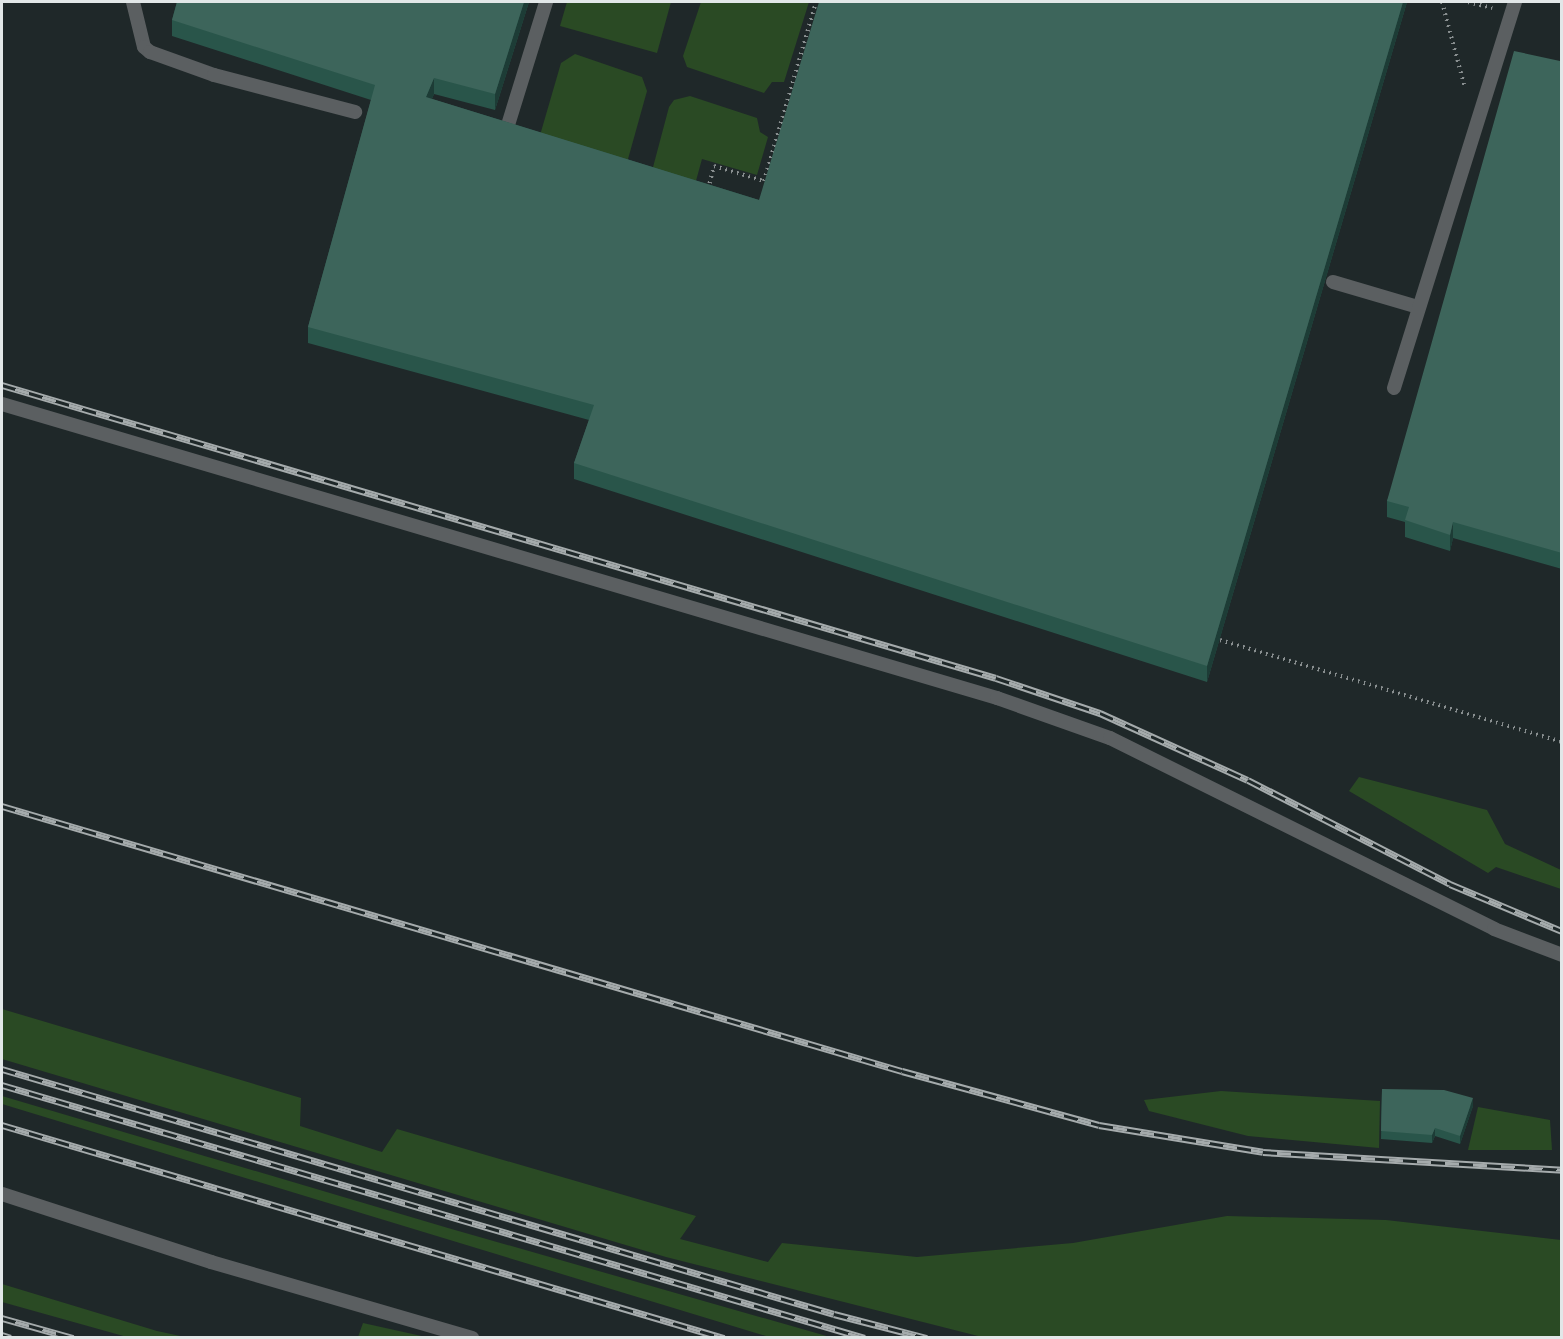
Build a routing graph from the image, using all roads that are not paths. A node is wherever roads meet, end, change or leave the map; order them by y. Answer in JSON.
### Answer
{"nodes":[{"id":1,"x":133,"y":2,"type":"edge"},
{"id":2,"x":546,"y":2,"type":"edge"},
{"id":3,"x":1515,"y":2,"type":"edge"},
{"id":4,"x":355,"y":112,"type":"dead end"},
{"id":5,"x":508,"y":125,"type":"edge"},
{"id":6,"x":1333,"y":282,"type":"dead end"},
{"id":7,"x":1418,"y":307,"type":"junction"},
{"id":8,"x":1394,"y":388,"type":"dead end"},
{"id":9,"x":2,"y":404,"type":"edge"},
{"id":10,"x":1562,"y":955,"type":"edge"},
{"id":11,"x":2,"y":1194,"type":"edge"},
{"id":12,"x":472,"y":1338,"type":"edge"}],
"edges":[{"from":1,"to":4,"type":"lane"},
{"from":2,"to":5,"type":"lane"},
{"from":3,"to":7,"type":"lane"},
{"from":6,"to":7,"type":"lane"},
{"from":7,"to":8,"type":"lane"},
{"from":9,"to":10,"type":"lane"},
{"from":11,"to":12,"type":"lane"}]}
